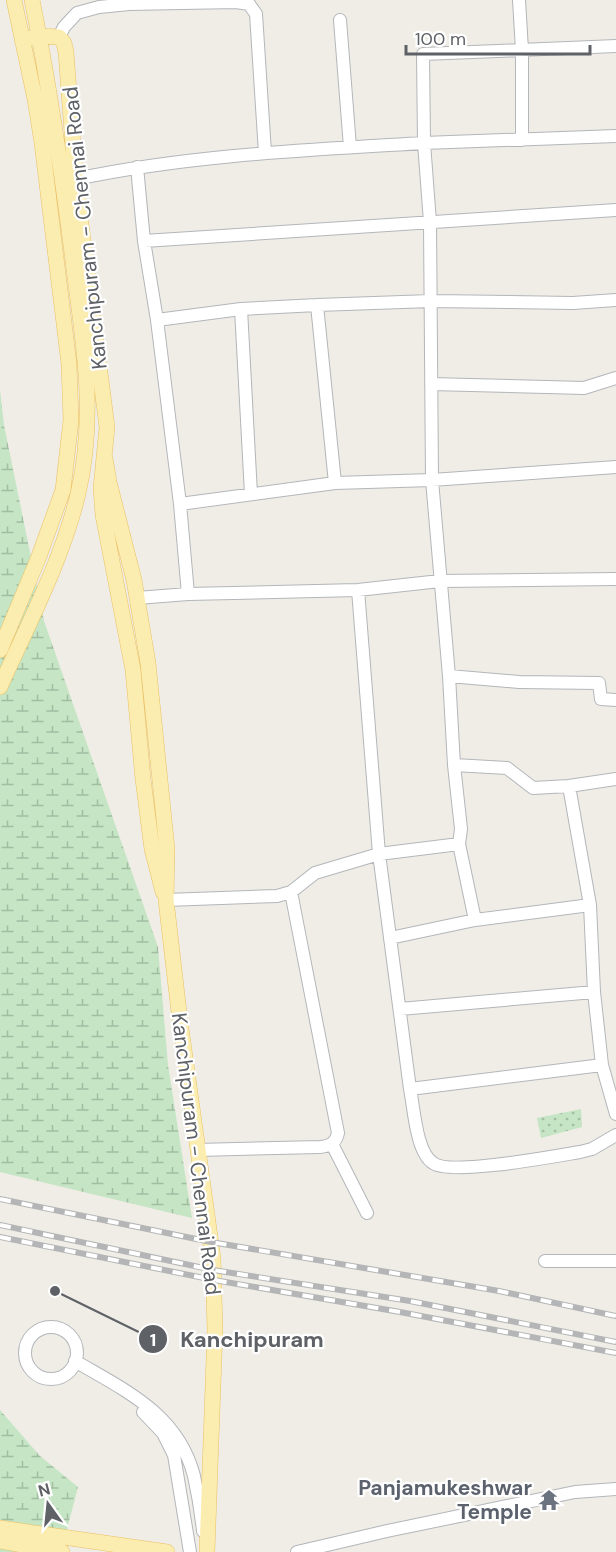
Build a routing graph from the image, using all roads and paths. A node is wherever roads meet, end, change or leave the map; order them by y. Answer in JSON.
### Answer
{"nodes":[{"id":1,"x":14,"y":0,"type":"edge"},
{"id":2,"x":32,"y":0,"type":"edge"},
{"id":3,"x":519,"y":0,"type":"edge"},
{"id":4,"x":122,"y":2,"type":"edge"},
{"id":5,"x":340,"y":20,"type":"dead end"},
{"id":6,"x":39,"y":36,"type":"junction"},
{"id":7,"x":59,"y":38,"type":"junction"},
{"id":8,"x":22,"y":40,"type":"junction"},
{"id":9,"x":616,"y":46,"type":"edge"},
{"id":10,"x":522,"y":50,"type":"junction"},
{"id":11,"x":616,"y":136,"type":"edge"},
{"id":12,"x":522,"y":140,"type":"junction"},
{"id":13,"x":424,"y":143,"type":"junction"},
{"id":14,"x":350,"y":147,"type":"junction"},
{"id":15,"x":266,"y":153,"type":"junction"},
{"id":16,"x":137,"y":167,"type":"junction"},
{"id":17,"x":76,"y":179,"type":"junction"},
{"id":18,"x":616,"y":210,"type":"edge"},
{"id":19,"x":430,"y":222,"type":"junction"},
{"id":20,"x":144,"y":241,"type":"junction"},
{"id":21,"x":616,"y":300,"type":"edge"},
{"id":22,"x":431,"y":301,"type":"junction"},
{"id":23,"x":317,"y":305,"type":"junction"},
{"id":24,"x":242,"y":309,"type":"junction"},
{"id":25,"x":157,"y":320,"type":"junction"},
{"id":26,"x":616,"y":378,"type":"edge"},
{"id":27,"x":431,"y":384,"type":"junction"},
{"id":28,"x":105,"y":458,"type":"junction"},
{"id":29,"x":616,"y":467,"type":"edge"},
{"id":30,"x":432,"y":480,"type":"junction"},
{"id":31,"x":335,"y":483,"type":"junction"},
{"id":32,"x":251,"y":494,"type":"junction"},
{"id":33,"x":180,"y":504,"type":"junction"},
{"id":34,"x":616,"y":579,"type":"edge"},
{"id":35,"x":440,"y":581,"type":"junction"},
{"id":36,"x":358,"y":590,"type":"junction"},
{"id":37,"x":188,"y":594,"type":"junction"},
{"id":38,"x":137,"y":598,"type":"junction"},
{"id":39,"x":0,"y":650,"type":"edge"},
{"id":40,"x":449,"y":676,"type":"junction"},
{"id":41,"x":0,"y":687,"type":"edge"},
{"id":42,"x":616,"y":700,"type":"edge"},
{"id":43,"x":454,"y":765,"type":"junction"},
{"id":44,"x":616,"y":779,"type":"edge"},
{"id":45,"x":569,"y":786,"type":"junction"},
{"id":46,"x":459,"y":843,"type":"junction"},
{"id":47,"x":379,"y":854,"type":"junction"},
{"id":48,"x":291,"y":892,"type":"junction"},
{"id":49,"x":166,"y":900,"type":"junction"},
{"id":50,"x":590,"y":905,"type":"junction"},
{"id":51,"x":474,"y":920,"type":"junction"},
{"id":52,"x":390,"y":938,"type":"junction"},
{"id":53,"x":594,"y":992,"type":"junction"},
{"id":54,"x":400,"y":1009,"type":"junction"},
{"id":55,"x":602,"y":1065,"type":"junction"},
{"id":56,"x":410,"y":1089,"type":"junction"},
{"id":57,"x":616,"y":1114,"type":"edge"},
{"id":58,"x":616,"y":1135,"type":"edge"},
{"id":59,"x":333,"y":1144,"type":"junction"},
{"id":60,"x":197,"y":1150,"type":"junction"},
{"id":61,"x":367,"y":1213,"type":"dead end"},
{"id":62,"x":545,"y":1261,"type":"dead end"},
{"id":63,"x":616,"y":1261,"type":"edge"},
{"id":64,"x":73,"y":1365,"type":"junction"},
{"id":65,"x":209,"y":1461,"type":"junction"},
{"id":66,"x":189,"y":1462,"type":"junction"},
{"id":67,"x":176,"y":1466,"type":"junction"},
{"id":68,"x":616,"y":1489,"type":"edge"},
{"id":69,"x":0,"y":1528,"type":"edge"},
{"id":70,"x":0,"y":1541,"type":"edge"},
{"id":71,"x":62,"y":1552,"type":"edge"},
{"id":72,"x":167,"y":1552,"type":"edge"},
{"id":73,"x":190,"y":1552,"type":"edge"},
{"id":74,"x":207,"y":1552,"type":"edge"},
{"id":75,"x":297,"y":1552,"type":"edge"}],
"edges":[{"from":1,"to":8,"type":"main road"},
{"from":2,"to":6,"type":"main road"},
{"from":3,"to":10,"type":"street"},
{"from":4,"to":7,"type":"street"},
{"from":4,"to":15,"type":"street"},
{"from":5,"to":14,"type":"street"},
{"from":6,"to":7,"type":"main road"},
{"from":6,"to":8,"type":"main road"},
{"from":6,"to":41,"type":"main road"},
{"from":7,"to":17,"type":"main road","name":"Kanchipuram - Chennai Road"},
{"from":8,"to":39,"type":"main road"},
{"from":9,"to":10,"type":"street"},
{"from":10,"to":12,"type":"street"},
{"from":10,"to":13,"type":"street"},
{"from":11,"to":12,"type":"street"},
{"from":12,"to":13,"type":"street"},
{"from":13,"to":14,"type":"street"},
{"from":13,"to":19,"type":"street"},
{"from":14,"to":15,"type":"street"},
{"from":15,"to":16,"type":"street"},
{"from":16,"to":17,"type":"street"},
{"from":16,"to":20,"type":"street"},
{"from":17,"to":28,"type":"main road","name":"Kanchipuram - Chennai Road"},
{"from":18,"to":19,"type":"street"},
{"from":19,"to":20,"type":"street"},
{"from":19,"to":22,"type":"street"},
{"from":20,"to":25,"type":"street"},
{"from":21,"to":22,"type":"street"},
{"from":22,"to":23,"type":"street"},
{"from":22,"to":27,"type":"street"},
{"from":23,"to":24,"type":"street"},
{"from":23,"to":31,"type":"street"},
{"from":24,"to":25,"type":"street"},
{"from":24,"to":32,"type":"street"},
{"from":25,"to":33,"type":"street"},
{"from":26,"to":27,"type":"street"},
{"from":27,"to":30,"type":"street"},
{"from":28,"to":38,"type":"main road","name":"Kanchipuram - Chennai Road"},
{"from":28,"to":49,"type":"main road","name":"Kanchipuram - Chennai Road"},
{"from":29,"to":30,"type":"street"},
{"from":30,"to":31,"type":"street"},
{"from":30,"to":35,"type":"street"},
{"from":31,"to":32,"type":"street"},
{"from":32,"to":33,"type":"street"},
{"from":33,"to":37,"type":"street"},
{"from":34,"to":35,"type":"street"},
{"from":35,"to":36,"type":"street"},
{"from":35,"to":40,"type":"street"},
{"from":36,"to":37,"type":"street"},
{"from":36,"to":47,"type":"street"},
{"from":37,"to":38,"type":"street"},
{"from":38,"to":49,"type":"main road","name":"Kanchipuram - Chennai Road"},
{"from":40,"to":42,"type":"street"},
{"from":40,"to":43,"type":"street"},
{"from":43,"to":45,"type":"street"},
{"from":43,"to":46,"type":"street"},
{"from":44,"to":45,"type":"street"},
{"from":45,"to":50,"type":"street"},
{"from":46,"to":47,"type":"street"},
{"from":46,"to":51,"type":"street"},
{"from":47,"to":48,"type":"street"},
{"from":47,"to":52,"type":"street"},
{"from":48,"to":49,"type":"street"},
{"from":48,"to":59,"type":"street"},
{"from":49,"to":60,"type":"main road","name":"Kanchipuram - Chennai Road"},
{"from":50,"to":51,"type":"street"},
{"from":50,"to":53,"type":"street"},
{"from":51,"to":52,"type":"street"},
{"from":52,"to":54,"type":"street"},
{"from":53,"to":54,"type":"street"},
{"from":53,"to":55,"type":"street"},
{"from":54,"to":56,"type":"street"},
{"from":55,"to":56,"type":"street"},
{"from":55,"to":57,"type":"street"},
{"from":56,"to":58,"type":"street"},
{"from":59,"to":60,"type":"street"},
{"from":59,"to":61,"type":"street"},
{"from":60,"to":65,"type":"main road","name":"Kanchipuram - Chennai Road"},
{"from":62,"to":63,"type":"street"},
{"from":64,"to":64,"type":"street"},
{"from":64,"to":66,"type":"street"},
{"from":64,"to":67,"type":"street"},
{"from":65,"to":66,"type":"street"},
{"from":65,"to":74,"type":"main road","name":"Kanchipuram - Chennai Road"},
{"from":66,"to":67,"type":"street"},
{"from":66,"to":74,"type":"street"},
{"from":67,"to":73,"type":"street"},
{"from":68,"to":75,"type":"street"},
{"from":69,"to":72,"type":"main road"},
{"from":70,"to":71,"type":"main road"}]}
